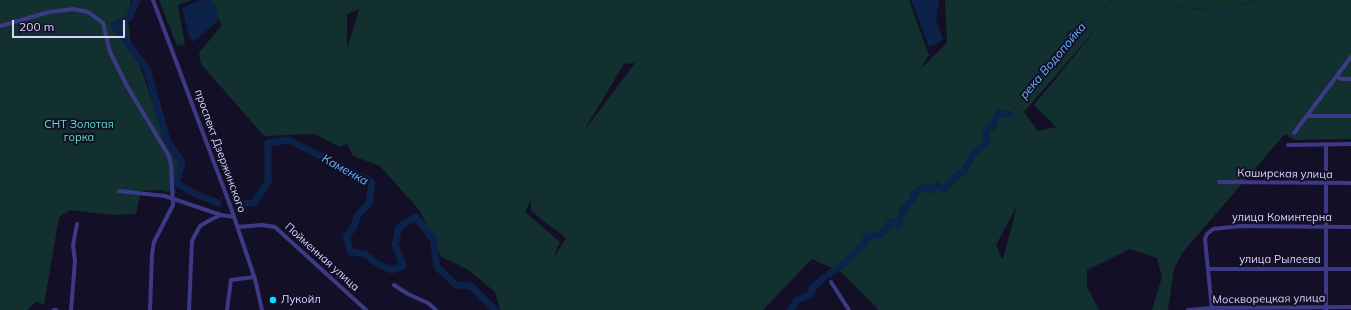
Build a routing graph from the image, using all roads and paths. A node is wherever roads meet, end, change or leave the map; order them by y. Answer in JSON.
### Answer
{"nodes":[{"id":1,"x":153,"y":0,"type":"edge"},
{"id":2,"x":0,"y":26,"type":"edge"},
{"id":3,"x":1351,"y":57,"type":"edge"},
{"id":4,"x":1337,"y":76,"type":"junction"},
{"id":5,"x":1351,"y":79,"type":"edge"},
{"id":6,"x":1307,"y":116,"type":"junction"},
{"id":7,"x":1351,"y":116,"type":"edge"},
{"id":8,"x":1294,"y":133,"type":"dead end"},
{"id":9,"x":1326,"y":144,"type":"junction"},
{"id":10,"x":1351,"y":144,"type":"edge"},
{"id":11,"x":1288,"y":145,"type":"dead end"},
{"id":12,"x":1219,"y":182,"type":"dead end"},
{"id":13,"x":1351,"y":183,"type":"edge"},
{"id":14,"x":1325,"y":184,"type":"junction"},
{"id":15,"x":119,"y":191,"type":"dead end"},
{"id":16,"x":173,"y":200,"type":"junction"},
{"id":17,"x":221,"y":215,"type":"junction"},
{"id":18,"x":234,"y":217,"type":"junction"},
{"id":19,"x":77,"y":224,"type":"dead end"},
{"id":20,"x":238,"y":227,"type":"junction"},
{"id":21,"x":1326,"y":227,"type":"junction"},
{"id":22,"x":1351,"y":227,"type":"edge"},
{"id":23,"x":1208,"y":269,"type":"junction"},
{"id":24,"x":1326,"y":269,"type":"junction"},
{"id":25,"x":1351,"y":269,"type":"edge"},
{"id":26,"x":254,"y":277,"type":"junction"},
{"id":27,"x":831,"y":282,"type":"dead end"},
{"id":28,"x":394,"y":285,"type":"dead end"},
{"id":29,"x":1351,"y":307,"type":"edge"},
{"id":30,"x":1212,"y":309,"type":"edge"},
{"id":31,"x":1326,"y":309,"type":"edge"},
{"id":32,"x":71,"y":310,"type":"edge"},
{"id":33,"x":150,"y":310,"type":"edge"},
{"id":34,"x":189,"y":310,"type":"edge"},
{"id":35,"x":227,"y":310,"type":"edge"},
{"id":36,"x":262,"y":310,"type":"edge"},
{"id":37,"x":366,"y":310,"type":"edge"},
{"id":38,"x":436,"y":310,"type":"edge"},
{"id":39,"x":849,"y":310,"type":"edge"},
{"id":40,"x":1188,"y":310,"type":"edge"}],
"edges":[{"from":1,"to":18,"type":"street","name":"проспект Дзержинского"},
{"from":2,"to":16,"type":"street"},
{"from":3,"to":4,"type":"street"},
{"from":4,"to":5,"type":"street"},
{"from":4,"to":6,"type":"street"},
{"from":6,"to":7,"type":"street"},
{"from":6,"to":8,"type":"street"},
{"from":9,"to":10,"type":"street"},
{"from":9,"to":11,"type":"street"},
{"from":9,"to":14,"type":"street"},
{"from":12,"to":14,"type":"street","name":"Каширская улица"},
{"from":13,"to":14,"type":"street","name":"Каширская улица"},
{"from":14,"to":21,"type":"street"},
{"from":15,"to":16,"type":"street"},
{"from":16,"to":17,"type":"street"},
{"from":16,"to":33,"type":"street"},
{"from":17,"to":18,"type":"street"},
{"from":17,"to":34,"type":"street"},
{"from":18,"to":20,"type":"street","name":"проспект Дзержинского"},
{"from":19,"to":32,"type":"street"},
{"from":20,"to":26,"type":"street","name":"проспект Дзержинского"},
{"from":20,"to":37,"type":"street","name":"Пойменная улица"},
{"from":21,"to":22,"type":"street","name":"улица Коминтерна"},
{"from":21,"to":23,"type":"street","name":"улица Коминтерна"},
{"from":21,"to":24,"type":"street"},
{"from":23,"to":24,"type":"street","name":"улица Рылеева"},
{"from":23,"to":30,"type":"street"},
{"from":24,"to":25,"type":"street","name":"улица Рылеева"},
{"from":24,"to":31,"type":"street"},
{"from":26,"to":35,"type":"street"},
{"from":26,"to":36,"type":"street","name":"проспект Дзержинского"},
{"from":27,"to":39,"type":"street"},
{"from":28,"to":38,"type":"street"},
{"from":29,"to":31,"type":"street","name":"Москворецкая улица"},
{"from":30,"to":31,"type":"street","name":"Москворецкая улица"},
{"from":30,"to":40,"type":"street","name":"Москворецкая улица"}]}
